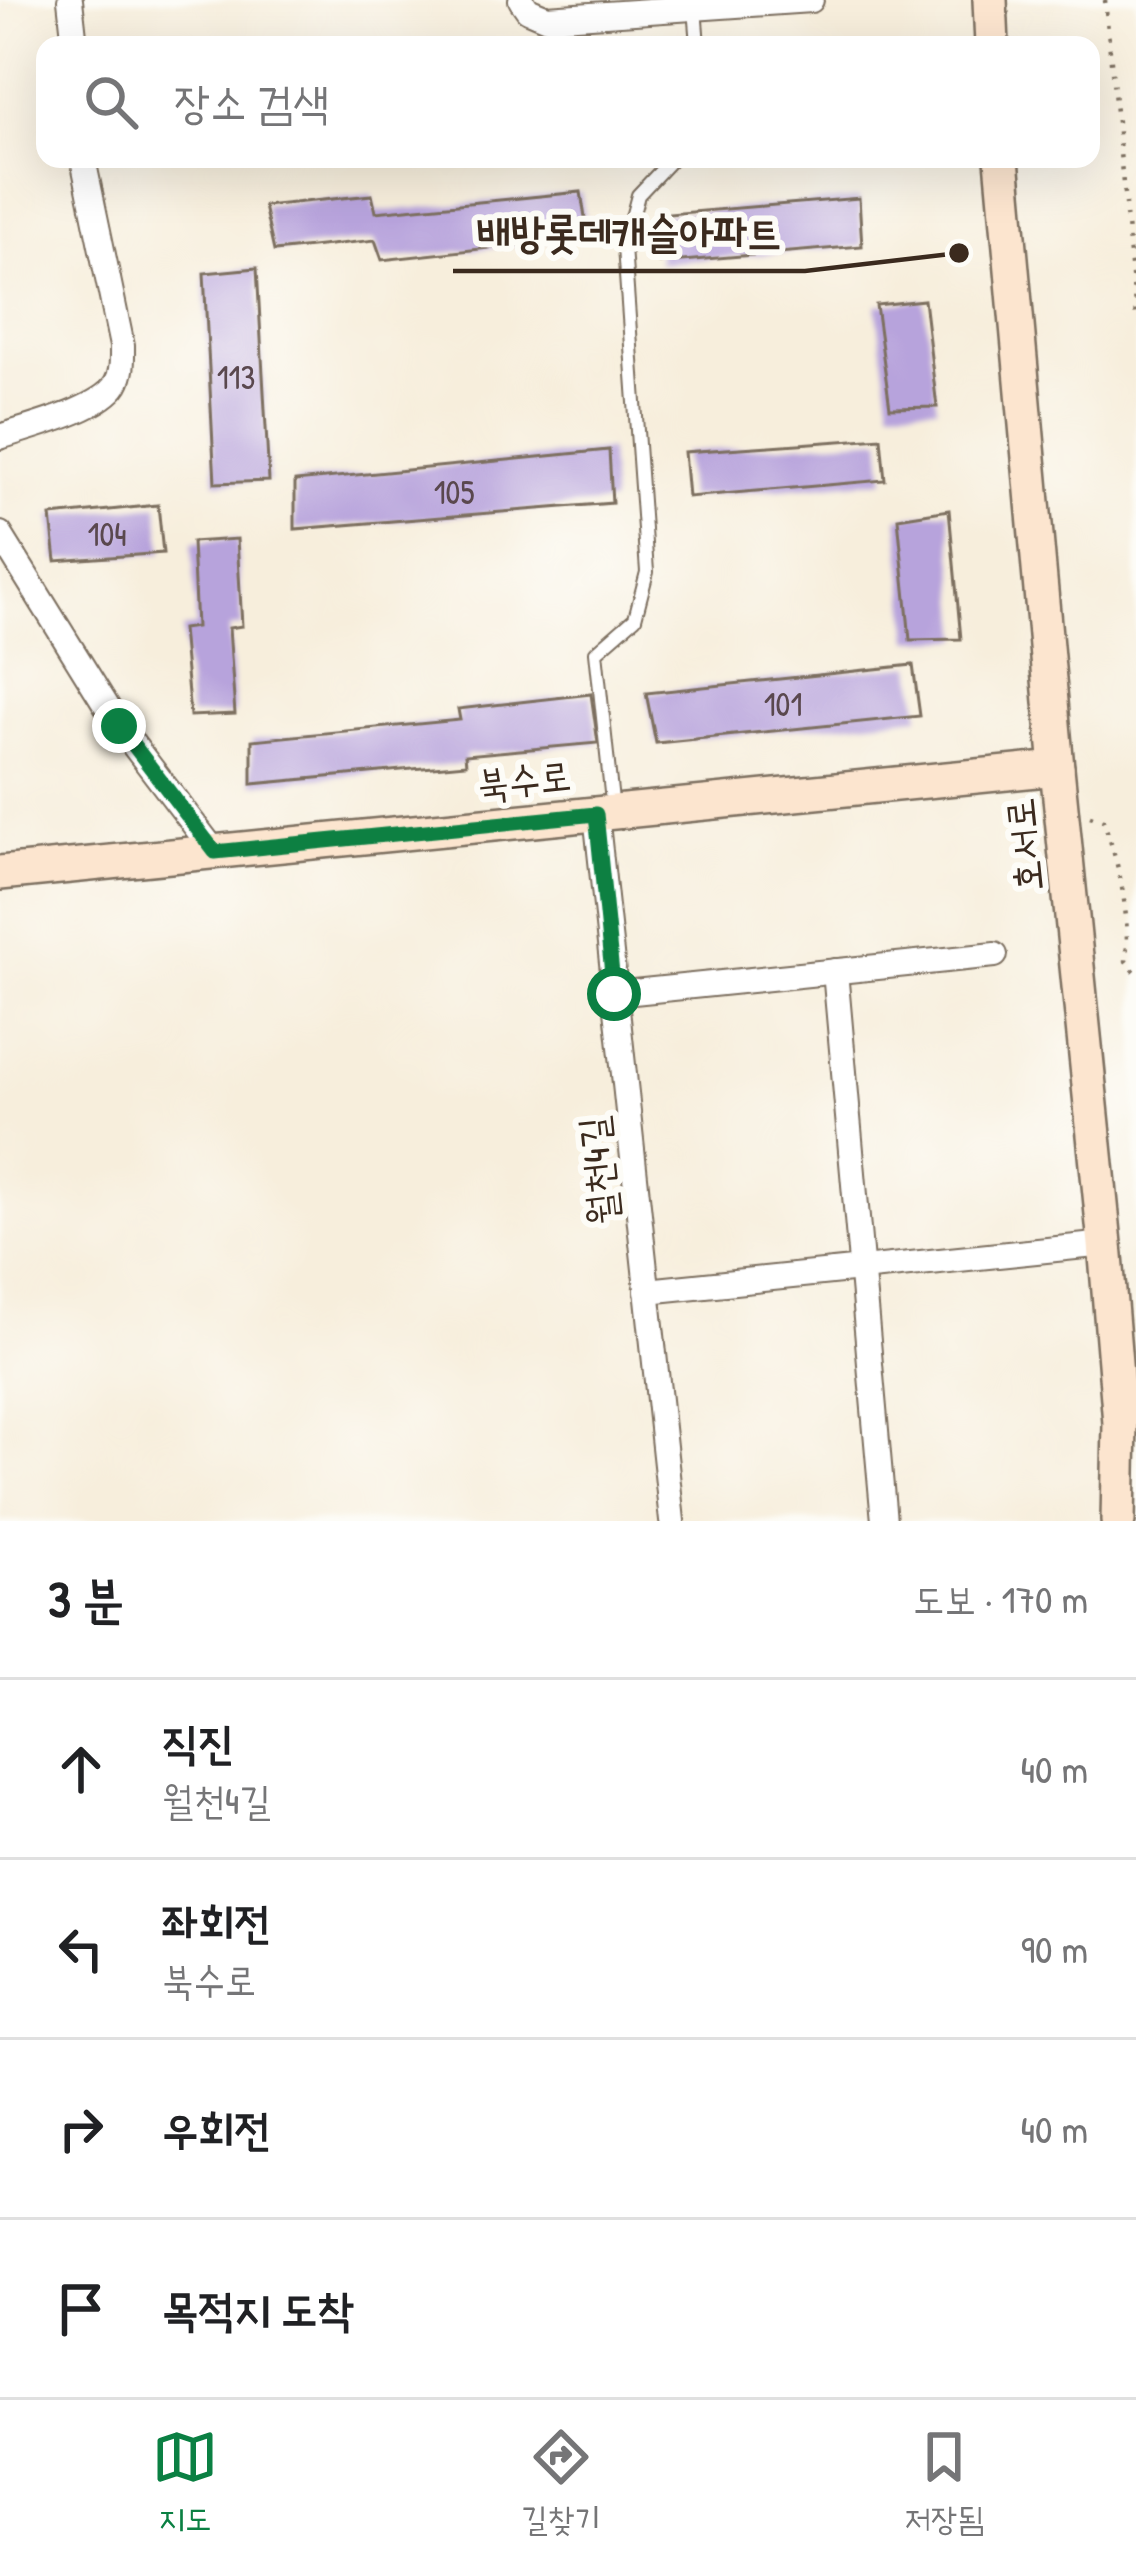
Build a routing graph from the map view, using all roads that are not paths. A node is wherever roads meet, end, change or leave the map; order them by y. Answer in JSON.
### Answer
{"nodes":[{"id":1,"x":70,"y":0,"type":"edge"},
{"id":2,"x":521,"y":0,"type":"edge"},
{"id":3,"x":811,"y":0,"type":"edge"},
{"id":4,"x":990,"y":0,"type":"edge"},
{"id":5,"x":695,"y":8,"type":"junction"},
{"id":6,"x":74,"y":36,"type":"edge"},
{"id":7,"x":697,"y":36,"type":"edge"},
{"id":8,"x":992,"y":36,"type":"edge"},
{"id":9,"x":85,"y":168,"type":"edge"},
{"id":10,"x":664,"y":168,"type":"edge"},
{"id":11,"x":1003,"y":168,"type":"edge"},
{"id":12,"x":0,"y":437,"type":"edge"},
{"id":13,"x":0,"y":534,"type":"edge"},
{"id":14,"x":1057,"y":768,"type":"junction"},
{"id":15,"x":604,"y":813,"type":"junction"},
{"id":16,"x":215,"y":852,"type":"junction"},
{"id":17,"x":0,"y":873,"type":"edge"},
{"id":18,"x":995,"y":955,"type":"dead end"},
{"id":19,"x":836,"y":971,"type":"junction"},
{"id":20,"x":614,"y":994,"type":"junction"},
{"id":21,"x":1106,"y":1244,"type":"junction"},
{"id":22,"x":862,"y":1269,"type":"junction"},
{"id":23,"x":647,"y":1291,"type":"junction"},
{"id":24,"x":672,"y":1521,"type":"edge"},
{"id":25,"x":884,"y":1521,"type":"edge"},
{"id":26,"x":1118,"y":1521,"type":"edge"}],
"edges":[{"from":1,"to":6,"type":"street"},
{"from":2,"to":5,"type":"street"},
{"from":3,"to":5,"type":"street"},
{"from":4,"to":8,"type":"street"},
{"from":5,"to":7,"type":"lane"},
{"from":9,"to":12,"type":"street"},
{"from":10,"to":15,"type":"lane"},
{"from":11,"to":14,"type":"street","name":"호서로"},
{"from":13,"to":16,"type":"street"},
{"from":14,"to":15,"type":"street","name":"북수로"},
{"from":14,"to":21,"type":"street","name":"호서로"},
{"from":15,"to":16,"type":"street","name":"북수로"},
{"from":15,"to":20,"type":"street","name":"월천4길"},
{"from":16,"to":17,"type":"street","name":"북수로"},
{"from":18,"to":19,"type":"street"},
{"from":19,"to":20,"type":"street"},
{"from":19,"to":22,"type":"street"},
{"from":20,"to":23,"type":"street","name":"월천4길"},
{"from":21,"to":22,"type":"street"},
{"from":21,"to":26,"type":"street","name":"호서로"},
{"from":22,"to":23,"type":"street"},
{"from":22,"to":25,"type":"street"},
{"from":23,"to":24,"type":"street","name":"월천4길"}]}
